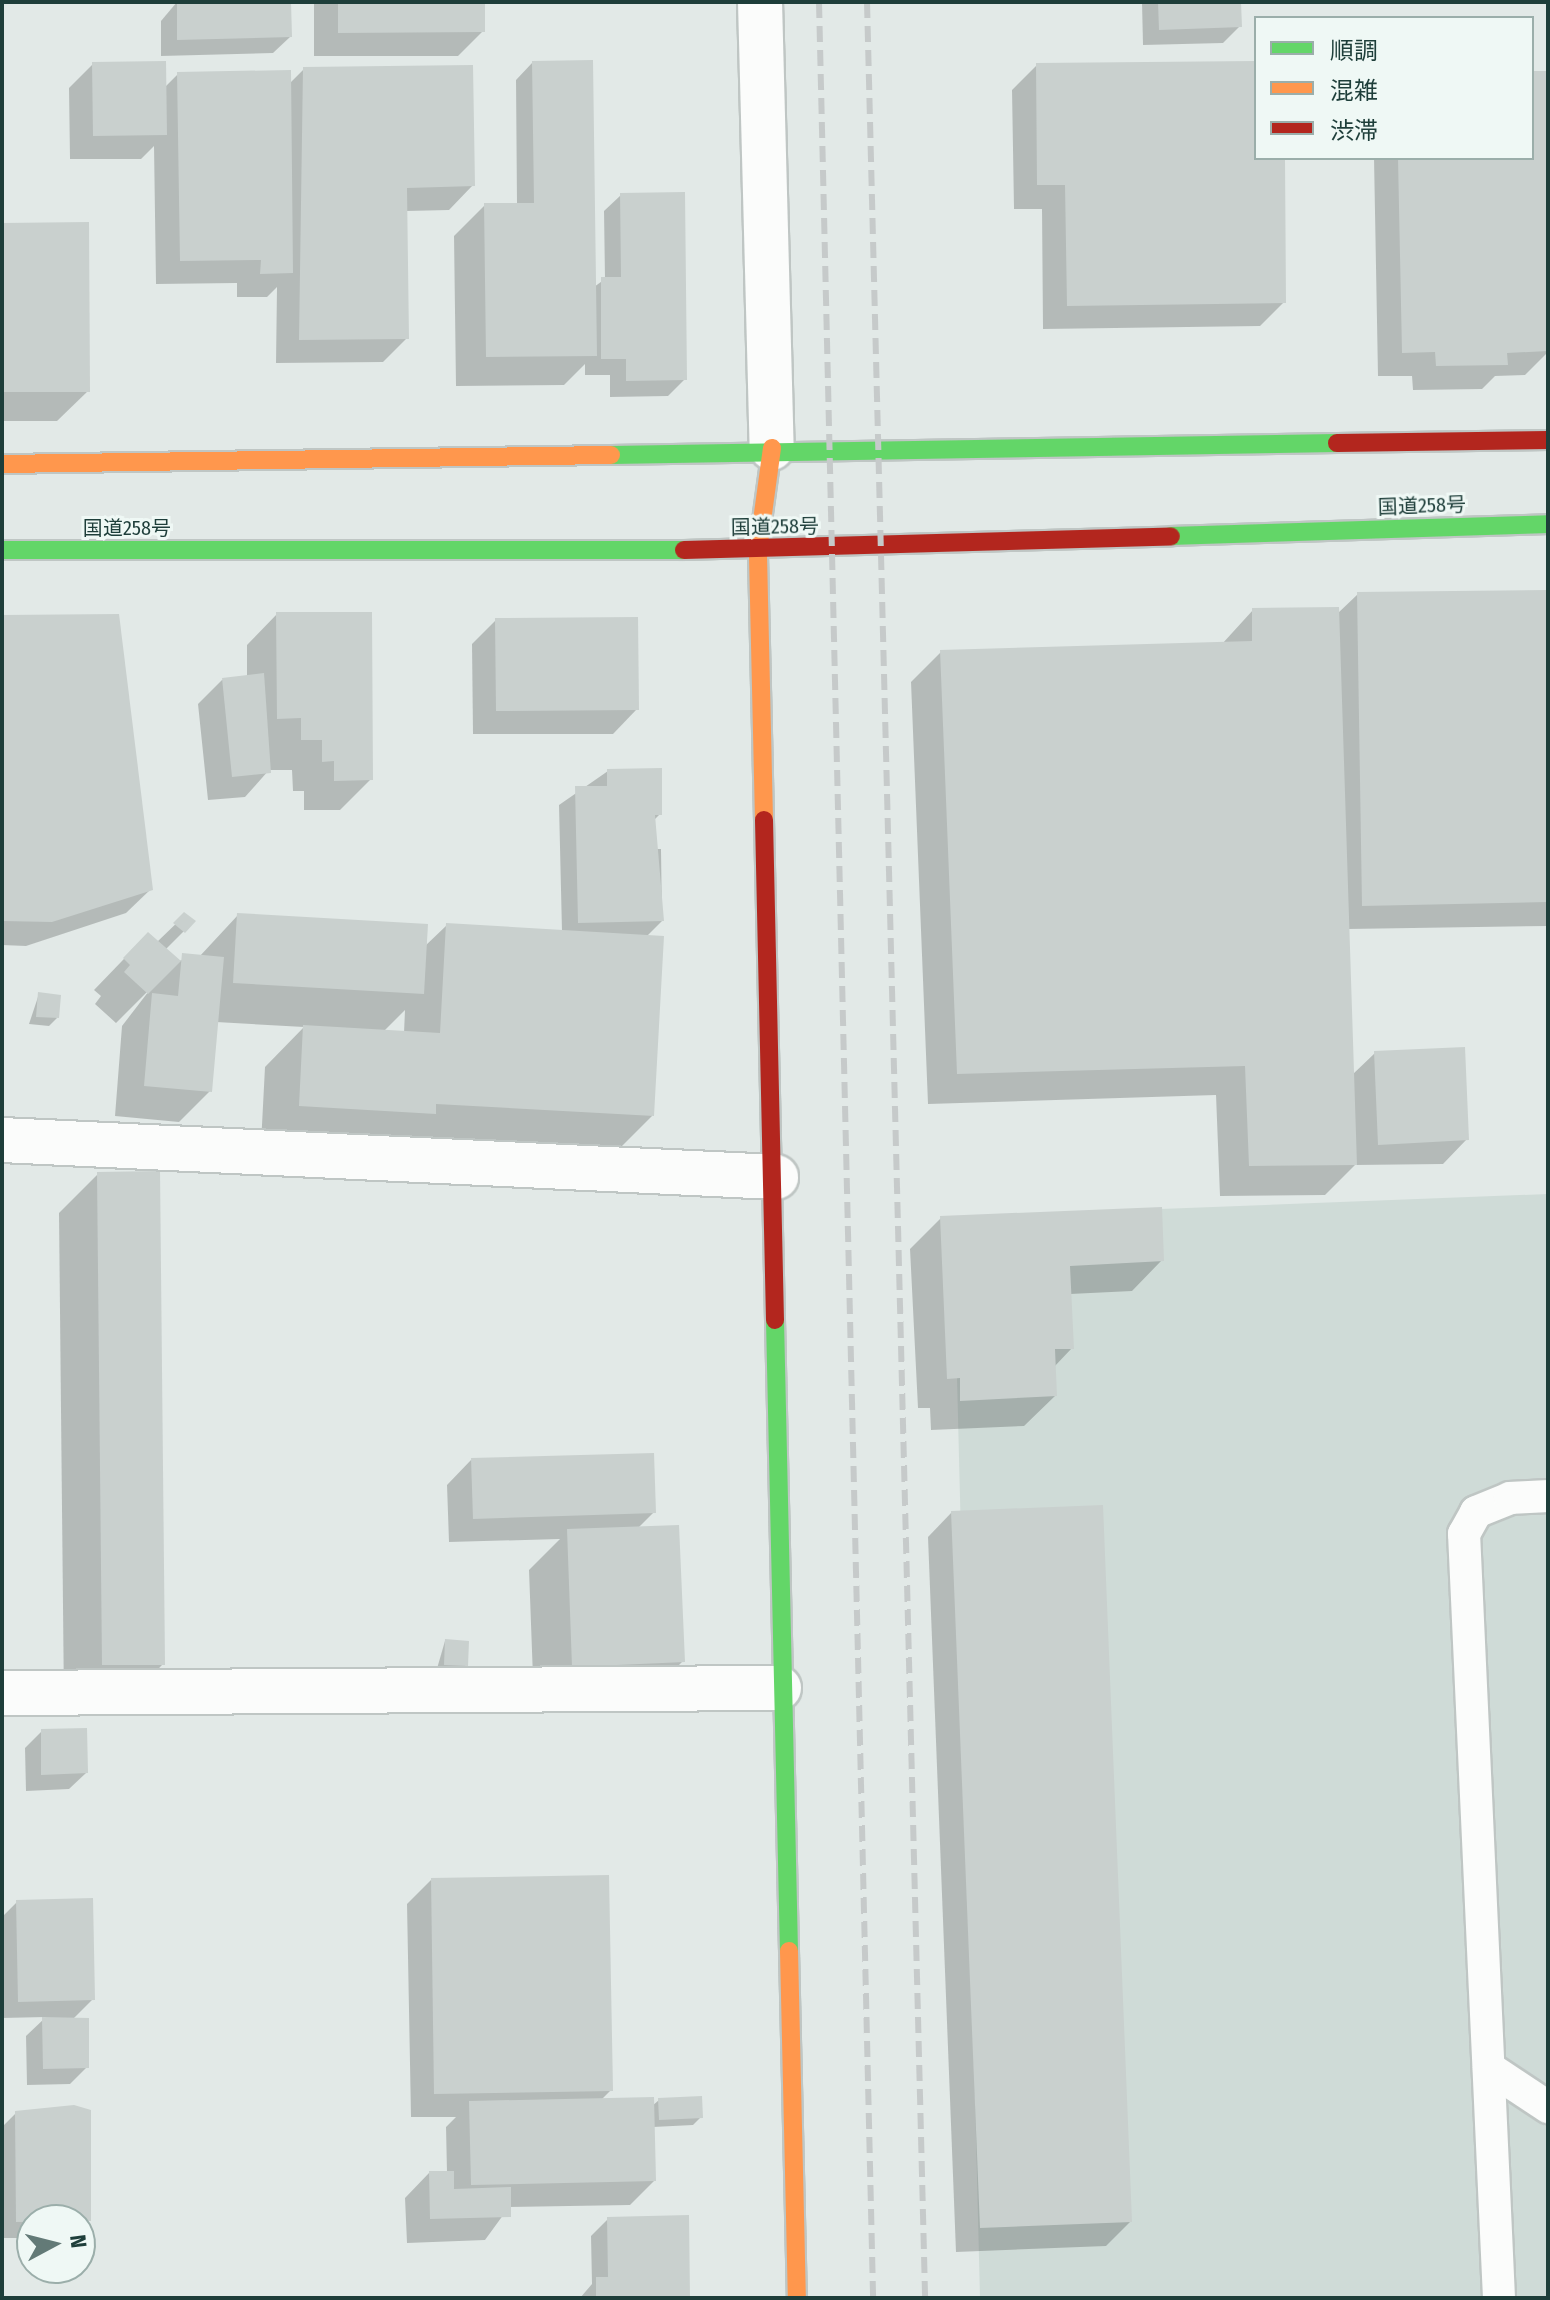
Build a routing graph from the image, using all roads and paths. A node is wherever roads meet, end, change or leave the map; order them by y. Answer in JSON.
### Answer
{"nodes":[{"id":1,"x":760,"y":2,"type":"edge"},
{"id":2,"x":1548,"y":440,"type":"edge"},
{"id":3,"x":772,"y":448,"type":"junction"},
{"id":4,"x":2,"y":464,"type":"edge"},
{"id":5,"x":1548,"y":524,"type":"edge"},
{"id":6,"x":2,"y":550,"type":"edge"},
{"id":7,"x":758,"y":550,"type":"junction"},
{"id":8,"x":2,"y":1140,"type":"edge"},
{"id":9,"x":776,"y":1177,"type":"junction"},
{"id":10,"x":1548,"y":1496,"type":"edge"},
{"id":11,"x":779,"y":1688,"type":"junction"},
{"id":12,"x":2,"y":1693,"type":"edge"},
{"id":13,"x":1489,"y":2068,"type":"junction"},
{"id":14,"x":1548,"y":2107,"type":"edge"},
{"id":15,"x":797,"y":2298,"type":"edge"},
{"id":16,"x":1499,"y":2298,"type":"edge"}],
"edges":[{"from":1,"to":3,"type":"street"},
{"from":2,"to":3,"type":"main road"},
{"from":3,"to":4,"type":"main road"},
{"from":3,"to":7,"type":"main road"},
{"from":5,"to":7,"type":"main road","name":"国道258号"},
{"from":6,"to":7,"type":"main road","name":"国道258号"},
{"from":7,"to":9,"type":"main road"},
{"from":8,"to":9,"type":"street"},
{"from":9,"to":11,"type":"main road"},
{"from":10,"to":13,"type":"lane"},
{"from":11,"to":12,"type":"street"},
{"from":11,"to":15,"type":"main road"},
{"from":13,"to":14,"type":"lane"},
{"from":13,"to":16,"type":"lane"}]}
